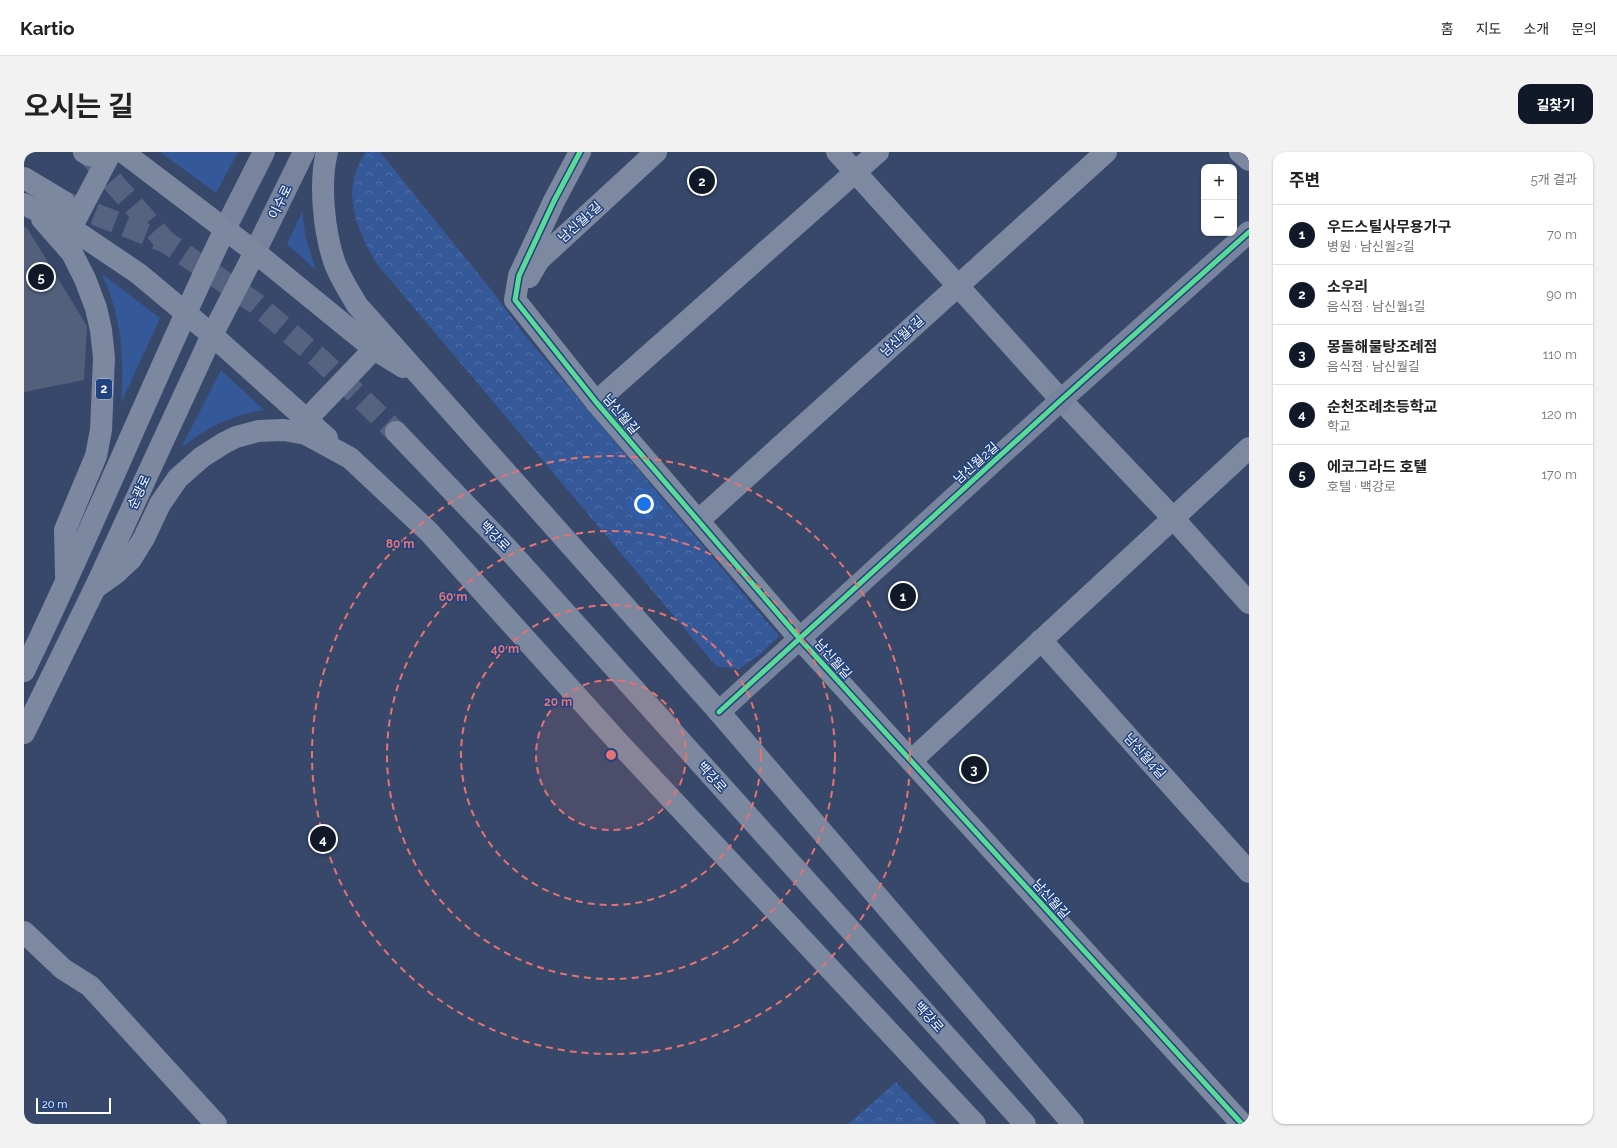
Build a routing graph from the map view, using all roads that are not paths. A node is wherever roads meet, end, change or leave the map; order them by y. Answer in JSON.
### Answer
{"nodes":[{"id":1,"x":112,"y":152,"type":"edge"},
{"id":2,"x":123,"y":152,"type":"edge"},
{"id":3,"x":264,"y":152,"type":"edge"},
{"id":4,"x":304,"y":152,"type":"edge"},
{"id":5,"x":327,"y":152,"type":"edge"},
{"id":6,"x":580,"y":152,"type":"edge"},
{"id":7,"x":656,"y":152,"type":"edge"},
{"id":8,"x":837,"y":152,"type":"edge"},
{"id":9,"x":878,"y":152,"type":"edge"},
{"id":10,"x":1106,"y":152,"type":"edge"},
{"id":11,"x":1240,"y":152,"type":"edge"},
{"id":12,"x":1249,"y":160,"type":"edge"},
{"id":13,"x":856,"y":173,"type":"junction"},
{"id":14,"x":24,"y":178,"type":"edge"},
{"id":15,"x":64,"y":202,"type":"tunnel mouth"},
{"id":16,"x":28,"y":207,"type":"edge"},
{"id":17,"x":71,"y":228,"type":"junction"},
{"id":18,"x":225,"y":229,"type":"junction"},
{"id":19,"x":1249,"y":232,"type":"edge"},
{"id":20,"x":256,"y":252,"type":"junction"},
{"id":21,"x":957,"y":285,"type":"junction"},
{"id":22,"x":515,"y":300,"type":"junction"},
{"id":23,"x":185,"y":312,"type":"junction"},
{"id":24,"x":212,"y":335,"type":"junction"},
{"id":25,"x":374,"y":349,"type":"junction"},
{"id":26,"x":421,"y":378,"type":"junction"},
{"id":27,"x":1061,"y":400,"type":"junction"},
{"id":28,"x":596,"y":402,"type":"junction"},
{"id":29,"x":306,"y":420,"type":"junction"},
{"id":30,"x":396,"y":432,"type":"tunnel mouth"},
{"id":31,"x":1249,"y":448,"type":"edge"},
{"id":32,"x":122,"y":453,"type":"junction"},
{"id":33,"x":350,"y":458,"type":"junction"},
{"id":34,"x":151,"y":467,"type":"junction"},
{"id":35,"x":1173,"y":518,"type":"junction"},
{"id":36,"x":699,"y":520,"type":"junction"},
{"id":37,"x":66,"y":583,"type":"junction"},
{"id":38,"x":94,"y":588,"type":"junction"},
{"id":39,"x":1249,"y":603,"type":"edge"},
{"id":40,"x":800,"y":639,"type":"junction"},
{"id":41,"x":1041,"y":640,"type":"junction"},
{"id":42,"x":24,"y":671,"type":"edge"},
{"id":43,"x":719,"y":712,"type":"junction"},
{"id":44,"x":24,"y":733,"type":"edge"},
{"id":45,"x":911,"y":761,"type":"junction"},
{"id":46,"x":1249,"y":872,"type":"edge"},
{"id":47,"x":24,"y":932,"type":"edge"},
{"id":48,"x":216,"y":1124,"type":"edge"},
{"id":49,"x":974,"y":1124,"type":"edge"},
{"id":50,"x":1025,"y":1124,"type":"edge"},
{"id":51,"x":1073,"y":1124,"type":"edge"},
{"id":52,"x":1242,"y":1124,"type":"edge"}],
"edges":[{"from":1,"to":17,"type":"main road"},
{"from":2,"to":18,"type":"main road"},
{"from":3,"to":18,"type":"street"},
{"from":4,"to":20,"type":"street","name":"이수로"},
{"from":5,"to":26,"type":"main road"},
{"from":6,"to":22,"type":"street"},
{"from":7,"to":22,"type":"street","name":"남신월1길"},
{"from":8,"to":13,"type":"street"},
{"from":9,"to":13,"type":"street"},
{"from":10,"to":21,"type":"street","name":"남신월1길"},
{"from":11,"to":12,"type":"street"},
{"from":13,"to":21,"type":"street"},
{"from":13,"to":28,"type":"street"},
{"from":14,"to":15,"type":"main road"},
{"from":16,"to":17,"type":"main road","number":"2"},
{"from":16,"to":37,"type":"main road","number":"2"},
{"from":17,"to":23,"type":"main road","number":"2"},
{"from":18,"to":20,"type":"main road"},
{"from":18,"to":23,"type":"main road","number":"2"},
{"from":19,"to":27,"type":"street","name":"남신월2길"},
{"from":20,"to":24,"type":"main road","name":"순광로"},
{"from":20,"to":25,"type":"main road"},
{"from":21,"to":27,"type":"street"},
{"from":21,"to":36,"type":"street","name":"남신월1길"},
{"from":22,"to":28,"type":"street","name":"남신월길"},
{"from":23,"to":24,"type":"main road"},
{"from":23,"to":32,"type":"main road","number":"2"},
{"from":24,"to":29,"type":"main road"},
{"from":24,"to":34,"type":"main road","name":"순광로"},
{"from":25,"to":26,"type":"main road"},
{"from":25,"to":29,"type":"main road"},
{"from":26,"to":43,"type":"main road"},
{"from":27,"to":35,"type":"street"},
{"from":27,"to":40,"type":"street","name":"남신월2길"},
{"from":28,"to":36,"type":"street","name":"남신월길"},
{"from":29,"to":33,"type":"main road"},
{"from":30,"to":50,"type":"main road","name":"백강로"},
{"from":31,"to":35,"type":"street"},
{"from":32,"to":34,"type":"main road"},
{"from":32,"to":37,"type":"main road","number":"2"},
{"from":33,"to":38,"type":"main road"},
{"from":33,"to":49,"type":"main road"},
{"from":34,"to":38,"type":"main road","name":"순광로"},
{"from":35,"to":39,"type":"street"},
{"from":35,"to":41,"type":"street"},
{"from":36,"to":40,"type":"street","name":"남신월길"},
{"from":37,"to":42,"type":"main road","number":"2"},
{"from":38,"to":44,"type":"main road","name":"순광로"},
{"from":40,"to":43,"type":"street","name":"남신월2길"},
{"from":40,"to":45,"type":"street","name":"남신월길"},
{"from":41,"to":45,"type":"street"},
{"from":41,"to":46,"type":"street","name":"남신월4길"},
{"from":43,"to":51,"type":"main road"},
{"from":45,"to":52,"type":"street","name":"남신월길"},
{"from":47,"to":48,"type":"street"}]}
